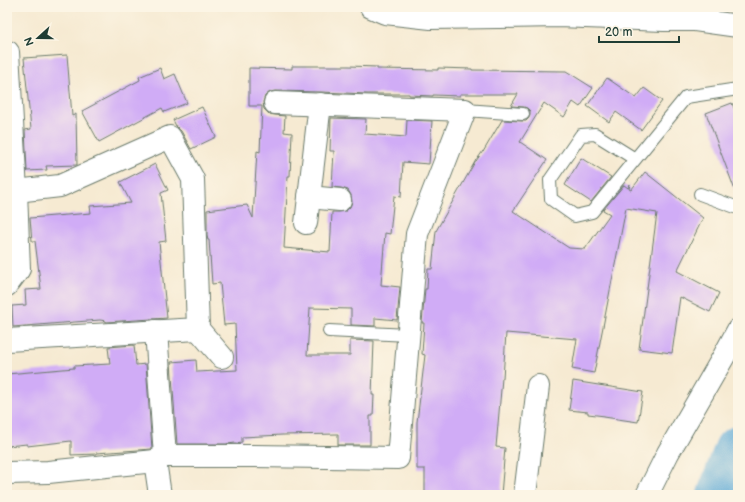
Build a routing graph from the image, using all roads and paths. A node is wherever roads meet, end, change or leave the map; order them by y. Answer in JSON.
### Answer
{"nodes":[{"id":1,"x":371,"y":7,"type":"edge"},
{"id":2,"x":695,"y":13,"type":"edge"},
{"id":3,"x":738,"y":26,"type":"edge"},
{"id":4,"x":7,"y":52,"type":"edge"},
{"id":5,"x":738,"y":89,"type":"edge"},
{"id":6,"x":275,"y":103,"type":"dead end"},
{"id":7,"x":320,"y":104,"type":"junction"},
{"id":8,"x":465,"y":110,"type":"junction"},
{"id":9,"x":523,"y":114,"type":"dead end"},
{"id":10,"x":635,"y":159,"type":"junction"},
{"id":11,"x":16,"y":191,"type":"junction"},
{"id":12,"x":700,"y":194,"type":"dead end"},
{"id":13,"x":309,"y":197,"type":"junction"},
{"id":14,"x":340,"y":200,"type":"dead end"},
{"id":15,"x":738,"y":208,"type":"edge"},
{"id":16,"x":306,"y":223,"type":"dead end"},
{"id":17,"x":7,"y":285,"type":"edge"},
{"id":18,"x":198,"y":329,"type":"junction"},
{"id":19,"x":738,"y":330,"type":"edge"},
{"id":20,"x":156,"y":331,"type":"junction"},
{"id":21,"x":328,"y":331,"type":"dead end"},
{"id":22,"x":408,"y":335,"type":"junction"},
{"id":23,"x":7,"y":340,"type":"edge"},
{"id":24,"x":222,"y":358,"type":"dead end"},
{"id":25,"x":538,"y":386,"type":"dead end"},
{"id":26,"x":160,"y":458,"type":"junction"},
{"id":27,"x":7,"y":472,"type":"edge"},
{"id":28,"x":160,"y":495,"type":"edge"},
{"id":29,"x":525,"y":495,"type":"edge"},
{"id":30,"x":647,"y":495,"type":"edge"}],
"edges":[{"from":1,"to":2,"type":"main road"},
{"from":2,"to":3,"type":"main road"},
{"from":4,"to":11,"type":"main road"},
{"from":5,"to":10,"type":"lane"},
{"from":6,"to":7,"type":"main road"},
{"from":7,"to":8,"type":"main road"},
{"from":7,"to":13,"type":"main road"},
{"from":8,"to":9,"type":"lane"},
{"from":8,"to":22,"type":"main road"},
{"from":10,"to":10,"type":"lane"},
{"from":11,"to":17,"type":"main road"},
{"from":11,"to":18,"type":"main road"},
{"from":12,"to":15,"type":"lane"},
{"from":13,"to":14,"type":"main road"},
{"from":13,"to":16,"type":"main road"},
{"from":18,"to":20,"type":"main road"},
{"from":18,"to":24,"type":"main road"},
{"from":19,"to":30,"type":"main road"},
{"from":20,"to":23,"type":"main road"},
{"from":20,"to":26,"type":"main road"},
{"from":21,"to":22,"type":"lane"},
{"from":22,"to":26,"type":"main road"},
{"from":25,"to":29,"type":"main road"},
{"from":26,"to":27,"type":"main road"},
{"from":26,"to":28,"type":"main road"}]}
